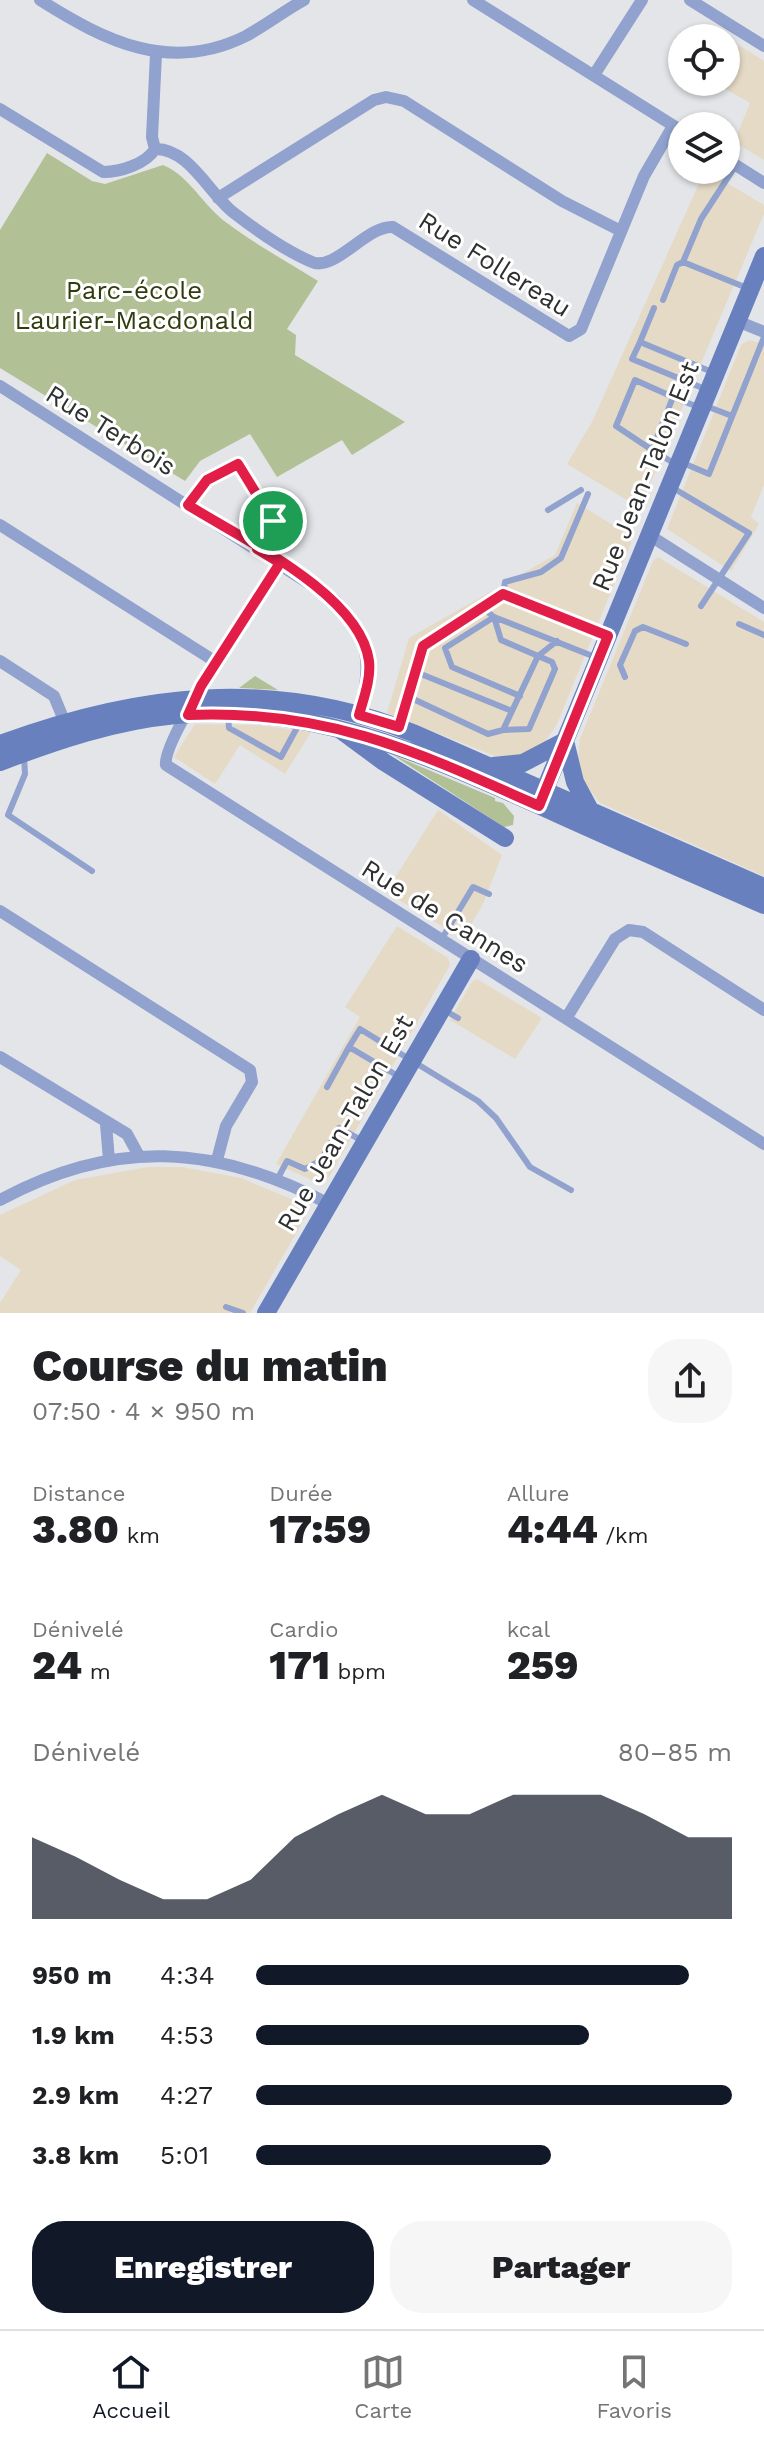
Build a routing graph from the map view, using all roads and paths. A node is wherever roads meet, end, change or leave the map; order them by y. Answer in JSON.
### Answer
{"nodes":[{"id":1,"x":40,"y":0,"type":"edge"},
{"id":2,"x":473,"y":0,"type":"edge"},
{"id":3,"x":642,"y":0,"type":"edge"},
{"id":4,"x":690,"y":0,"type":"edge"},
{"id":5,"x":302,"y":1,"type":"edge"},
{"id":6,"x":762,"y":41,"type":"edge"},
{"id":7,"x":156,"y":54,"type":"junction"},
{"id":8,"x":594,"y":75,"type":"junction"},
{"id":9,"x":0,"y":109,"type":"edge"},
{"id":10,"x":668,"y":122,"type":"edge"},
{"id":11,"x":668,"y":142,"type":"edge"},
{"id":12,"x":155,"y":149,"type":"junction"},
{"id":13,"x":740,"y":168,"type":"edge"},
{"id":14,"x":764,"y":183,"type":"edge"},
{"id":15,"x":719,"y":184,"type":"edge"},
{"id":16,"x":218,"y":198,"type":"junction"},
{"id":17,"x":621,"y":231,"type":"junction"},
{"id":18,"x":764,"y":256,"type":"edge"},
{"id":19,"x":683,"y":262,"type":"junction"},
{"id":20,"x":750,"y":290,"type":"junction"},
{"id":21,"x":663,"y":300,"type":"dead end"},
{"id":22,"x":654,"y":308,"type":"dead end"},
{"id":23,"x":737,"y":321,"type":"junction"},
{"id":24,"x":764,"y":334,"type":"edge"},
{"id":25,"x":640,"y":342,"type":"junction"},
{"id":26,"x":0,"y":386,"type":"edge"},
{"id":27,"x":707,"y":394,"type":"junction"},
{"id":28,"x":673,"y":397,"type":"junction"},
{"id":29,"x":732,"y":416,"type":"junction"},
{"id":30,"x":652,"y":450,"type":"junction"},
{"id":31,"x":679,"y":463,"type":"junction"},
{"id":32,"x":669,"y":487,"type":"junction"},
{"id":33,"x":188,"y":505,"type":"junction"},
{"id":34,"x":548,"y":510,"type":"dead end"},
{"id":35,"x":0,"y":525,"type":"edge"},
{"id":36,"x":649,"y":535,"type":"junction"},
{"id":37,"x":257,"y":549,"type":"junction"},
{"id":38,"x":280,"y":563,"type":"junction"},
{"id":39,"x":720,"y":580,"type":"junction"},
{"id":40,"x":503,"y":594,"type":"junction"},
{"id":41,"x":701,"y":606,"type":"dead end"},
{"id":42,"x":764,"y":608,"type":"edge"},
{"id":43,"x":484,"y":609,"type":"junction"},
{"id":44,"x":494,"y":617,"type":"junction"},
{"id":45,"x":739,"y":624,"type":"dead end"},
{"id":46,"x":764,"y":635,"type":"edge"},
{"id":47,"x":608,"y":636,"type":"junction"},
{"id":48,"x":557,"y":641,"type":"junction"},
{"id":49,"x":686,"y":644,"type":"dead end"},
{"id":50,"x":538,"y":656,"type":"junction"},
{"id":51,"x":599,"y":658,"type":"junction"},
{"id":52,"x":0,"y":661,"type":"edge"},
{"id":53,"x":216,"y":662,"type":"junction"},
{"id":54,"x":416,"y":672,"type":"junction"},
{"id":55,"x":625,"y":677,"type":"dead end"},
{"id":56,"x":520,"y":696,"type":"junction"},
{"id":57,"x":409,"y":697,"type":"junction"},
{"id":58,"x":191,"y":706,"type":"junction"},
{"id":59,"x":512,"y":711,"type":"junction"},
{"id":60,"x":228,"y":714,"type":"junction"},
{"id":61,"x":359,"y":715,"type":"junction"},
{"id":62,"x":299,"y":719,"type":"junction"},
{"id":63,"x":337,"y":726,"type":"junction"},
{"id":64,"x":68,"y":728,"type":"junction"},
{"id":65,"x":503,"y":730,"type":"junction"},
{"id":66,"x":398,"y":736,"type":"junction"},
{"id":67,"x":565,"y":741,"type":"junction"},
{"id":68,"x":0,"y":744,"type":"edge"},
{"id":69,"x":23,"y":753,"type":"junction"},
{"id":70,"x":0,"y":762,"type":"edge"},
{"id":71,"x":384,"y":762,"type":"junction"},
{"id":72,"x":490,"y":766,"type":"junction"},
{"id":73,"x":542,"y":798,"type":"junction"},
{"id":74,"x":0,"y":809,"type":"edge"},
{"id":75,"x":590,"y":810,"type":"junction"},
{"id":76,"x":8,"y":815,"type":"junction"},
{"id":77,"x":505,"y":838,"type":"dead end"},
{"id":78,"x":92,"y":871,"type":"dead end"},
{"id":79,"x":764,"y":887,"type":"edge"},
{"id":80,"x":489,"y":894,"type":"dead end"},
{"id":81,"x":764,"y":905,"type":"edge"},
{"id":82,"x":0,"y":911,"type":"edge"},
{"id":83,"x":441,"y":940,"type":"junction"},
{"id":84,"x":471,"y":959,"type":"junction"},
{"id":85,"x":764,"y":1010,"type":"edge"},
{"id":86,"x":567,"y":1017,"type":"junction"},
{"id":87,"x":349,"y":1047,"type":"junction"},
{"id":88,"x":0,"y":1057,"type":"edge"},
{"id":89,"x":412,"y":1059,"type":"junction"},
{"id":90,"x":401,"y":1077,"type":"junction"},
{"id":91,"x":327,"y":1087,"type":"dead end"},
{"id":92,"x":106,"y":1124,"type":"junction"},
{"id":93,"x":364,"y":1142,"type":"junction"},
{"id":94,"x":764,"y":1144,"type":"edge"},
{"id":95,"x":139,"y":1156,"type":"junction"},
{"id":96,"x":109,"y":1160,"type":"junction"},
{"id":97,"x":217,"y":1160,"type":"junction"},
{"id":98,"x":305,"y":1169,"type":"junction"},
{"id":99,"x":278,"y":1178,"type":"junction"},
{"id":100,"x":296,"y":1187,"type":"junction"},
{"id":101,"x":571,"y":1190,"type":"dead end"},
{"id":102,"x":0,"y":1200,"type":"edge"},
{"id":103,"x":329,"y":1204,"type":"junction"},
{"id":104,"x":226,"y":1307,"type":"dead end"},
{"id":105,"x":243,"y":1313,"type":"edge"},
{"id":106,"x":266,"y":1313,"type":"edge"}],
"edges":[{"from":1,"to":7,"type":"street"},
{"from":2,"to":8,"type":"street"},
{"from":3,"to":8,"type":"street"},
{"from":4,"to":6,"type":"street"},
{"from":5,"to":7,"type":"street"},
{"from":7,"to":12,"type":"street"},
{"from":8,"to":10,"type":"street"},
{"from":9,"to":12,"type":"street"},
{"from":11,"to":17,"type":"street"},
{"from":12,"to":16,"type":"street","name":"Rue Follereau"},
{"from":13,"to":14,"type":"street"},
{"from":15,"to":19,"type":"lane"},
{"from":16,"to":17,"type":"street"},
{"from":16,"to":17,"type":"street","name":"Rue Follereau"},
{"from":18,"to":20,"type":"main road","name":"Rue Jean-Talon Est"},
{"from":19,"to":20,"type":"lane"},
{"from":19,"to":21,"type":"lane"},
{"from":20,"to":23,"type":"main road","name":"Rue Jean-Talon Est"},
{"from":22,"to":25,"type":"lane"},
{"from":23,"to":24,"type":"street"},
{"from":23,"to":27,"type":"main road","name":"Rue Jean-Talon Est"},
{"from":24,"to":29,"type":"lane"},
{"from":25,"to":27,"type":"lane"},
{"from":25,"to":27,"type":"lane"},
{"from":26,"to":33,"type":"street","name":"Rue Terbois"},
{"from":27,"to":28,"type":"lane"},
{"from":27,"to":29,"type":"lane"},
{"from":27,"to":31,"type":"main road","name":"Rue Jean-Talon Est"},
{"from":28,"to":30,"type":"lane"},
{"from":28,"to":30,"type":"lane"},
{"from":29,"to":31,"type":"lane"},
{"from":30,"to":31,"type":"lane"},
{"from":31,"to":32,"type":"main road","name":"Rue Jean-Talon Est"},
{"from":32,"to":36,"type":"main road","name":"Rue Jean-Talon Est"},
{"from":32,"to":39,"type":"lane"},
{"from":33,"to":37,"type":"street","name":"Rue Terbois"},
{"from":33,"to":37,"type":"lane"},
{"from":34,"to":40,"type":"lane"},
{"from":35,"to":53,"type":"street"},
{"from":36,"to":39,"type":"street"},
{"from":36,"to":47,"type":"main road","name":"Rue Jean-Talon Est"},
{"from":37,"to":38,"type":"street","name":"Rue Terbois"},
{"from":38,"to":53,"type":"street","name":"Rue de Cannes"},
{"from":38,"to":61,"type":"street","name":"Rue Terbois"},
{"from":39,"to":41,"type":"lane"},
{"from":39,"to":42,"type":"street"},
{"from":40,"to":43,"type":"lane"},
{"from":40,"to":47,"type":"lane"},
{"from":43,"to":44,"type":"lane"},
{"from":43,"to":54,"type":"lane"},
{"from":44,"to":48,"type":"lane"},
{"from":44,"to":50,"type":"lane"},
{"from":44,"to":56,"type":"lane"},
{"from":45,"to":46,"type":"lane"},
{"from":47,"to":51,"type":"main road","name":"Rue Jean-Talon Est"},
{"from":48,"to":50,"type":"lane"},
{"from":48,"to":51,"type":"lane"},
{"from":49,"to":55,"type":"lane"},
{"from":50,"to":56,"type":"lane"},
{"from":50,"to":65,"type":"lane"},
{"from":51,"to":67,"type":"main road","name":"Rue Jean-Talon Est"},
{"from":52,"to":64,"type":"street"},
{"from":53,"to":58,"type":"street","name":"Rue de Cannes"},
{"from":54,"to":57,"type":"lane"},
{"from":54,"to":59,"type":"lane"},
{"from":56,"to":59,"type":"lane"},
{"from":57,"to":65,"type":"lane"},
{"from":57,"to":66,"type":"lane"},
{"from":58,"to":60,"type":"main road"},
{"from":58,"to":61,"type":"main road"},
{"from":58,"to":64,"type":"main road"},
{"from":58,"to":83,"type":"street","name":"Rue de Cannes"},
{"from":59,"to":65,"type":"lane"},
{"from":60,"to":62,"type":"main road"},
{"from":60,"to":62,"type":"lane"},
{"from":61,"to":66,"type":"main road"},
{"from":62,"to":63,"type":"main road"},
{"from":63,"to":66,"type":"main road"},
{"from":63,"to":71,"type":"main road"},
{"from":64,"to":68,"type":"main road"},
{"from":64,"to":69,"type":"main road"},
{"from":66,"to":71,"type":"main road"},
{"from":66,"to":72,"type":"main road"},
{"from":66,"to":73,"type":"main road"},
{"from":67,"to":72,"type":"main road"},
{"from":67,"to":73,"type":"main road","name":"Rue Jean-Talon Est"},
{"from":67,"to":75,"type":"main road"},
{"from":69,"to":70,"type":"main road"},
{"from":69,"to":76,"type":"lane"},
{"from":71,"to":77,"type":"main road"},
{"from":72,"to":73,"type":"main road"},
{"from":73,"to":75,"type":"main road"},
{"from":73,"to":81,"type":"main road"},
{"from":74,"to":76,"type":"lane"},
{"from":75,"to":79,"type":"main road"},
{"from":76,"to":78,"type":"lane"},
{"from":80,"to":83,"type":"lane"},
{"from":82,"to":97,"type":"street"},
{"from":83,"to":84,"type":"street","name":"Rue de Cannes"},
{"from":84,"to":86,"type":"street","name":"Rue de Cannes"},
{"from":84,"to":89,"type":"main road","name":"Rue Jean-Talon Est"},
{"from":85,"to":86,"type":"street"},
{"from":86,"to":94,"type":"street","name":"Rue de Cannes"},
{"from":87,"to":89,"type":"lane"},
{"from":87,"to":90,"type":"lane"},
{"from":87,"to":91,"type":"lane"},
{"from":88,"to":92,"type":"street"},
{"from":89,"to":90,"type":"main road","name":"Rue Jean-Talon Est"},
{"from":89,"to":101,"type":"lane"},
{"from":90,"to":93,"type":"main road","name":"Rue Jean-Talon Est"},
{"from":92,"to":95,"type":"street"},
{"from":92,"to":96,"type":"street"},
{"from":93,"to":98,"type":"lane"},
{"from":93,"to":103,"type":"main road","name":"Rue Jean-Talon Est"},
{"from":95,"to":96,"type":"street"},
{"from":95,"to":97,"type":"street"},
{"from":96,"to":102,"type":"street"},
{"from":97,"to":99,"type":"street"},
{"from":98,"to":99,"type":"lane"},
{"from":98,"to":100,"type":"lane"},
{"from":99,"to":100,"type":"street"},
{"from":100,"to":103,"type":"street"},
{"from":103,"to":106,"type":"main road","name":"Rue Jean-Talon Est"},
{"from":104,"to":105,"type":"lane"}]}
